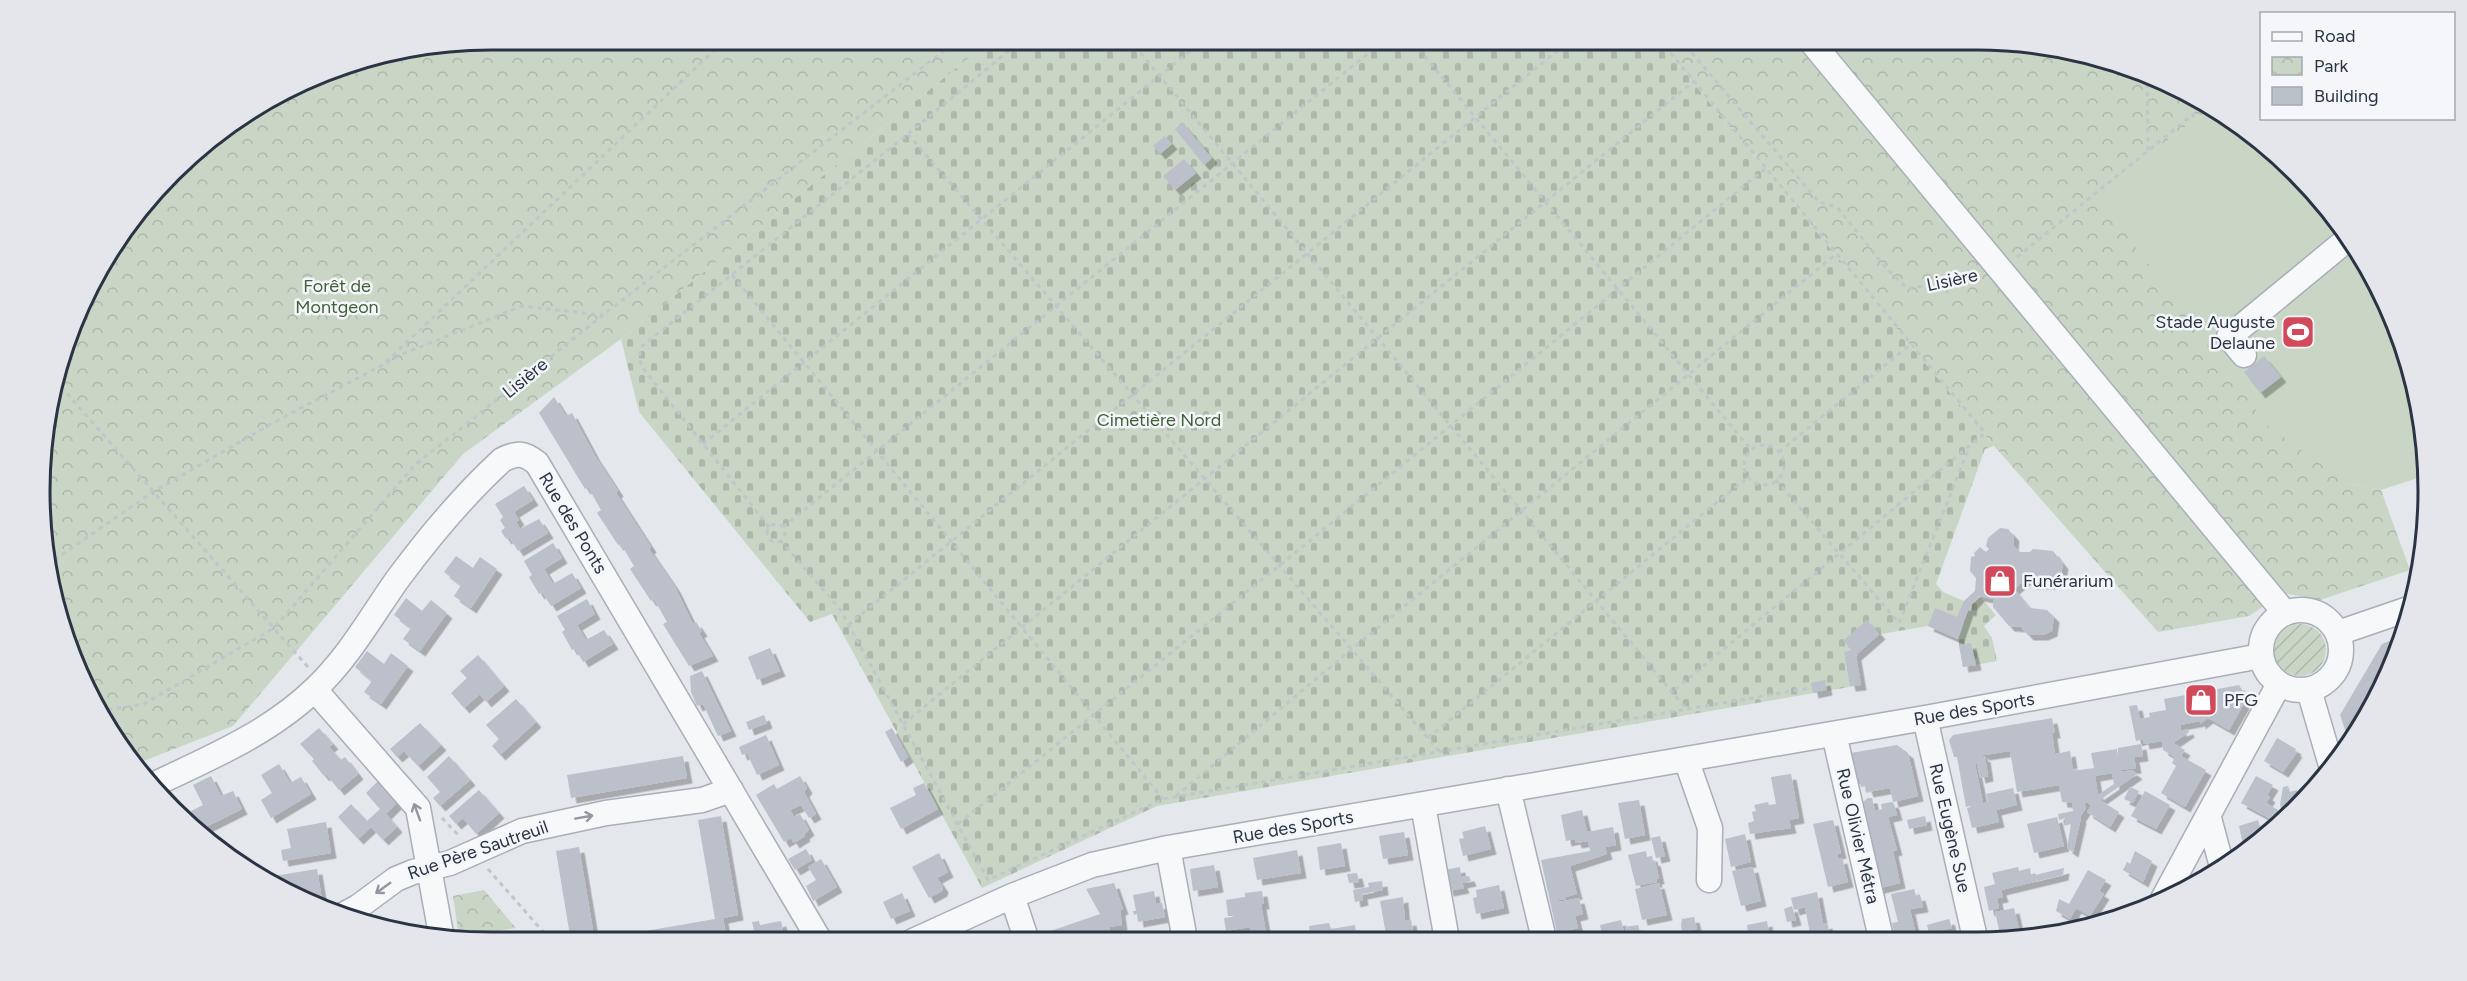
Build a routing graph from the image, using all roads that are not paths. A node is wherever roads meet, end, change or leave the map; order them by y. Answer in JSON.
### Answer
{"nodes":[{"id":1,"x":1818,"y":50,"type":"edge"},
{"id":2,"x":2342,"y":244,"type":"edge"},
{"id":3,"x":2244,"y":355,"type":"dead end"},
{"id":4,"x":2400,"y":611,"type":"edge"},
{"id":5,"x":2285,"y":613,"type":"junction"},
{"id":6,"x":2338,"y":633,"type":"junction"},
{"id":7,"x":2261,"y":656,"type":"junction"},
{"id":8,"x":2279,"y":684,"type":"junction"},
{"id":9,"x":318,"y":686,"type":"junction"},
{"id":10,"x":2308,"y":690,"type":"junction"},
{"id":11,"x":1925,"y":718,"type":"junction"},
{"id":12,"x":1834,"y":734,"type":"junction"},
{"id":13,"x":2328,"y":756,"type":"edge"},
{"id":14,"x":1686,"y":759,"type":"junction"},
{"id":15,"x":160,"y":782,"type":"edge"},
{"id":16,"x":1508,"y":789,"type":"junction"},
{"id":17,"x":731,"y":790,"type":"junction"},
{"id":18,"x":1423,"y":805,"type":"junction"},
{"id":19,"x":2209,"y":818,"type":"junction"},
{"id":20,"x":1168,"y":848,"type":"junction"},
{"id":21,"x":2220,"y":858,"type":"edge"},
{"id":22,"x":429,"y":869,"type":"junction"},
{"id":23,"x":1709,"y":880,"type":"dead end"},
{"id":24,"x":2170,"y":887,"type":"edge"},
{"id":25,"x":1012,"y":896,"type":"junction"},
{"id":26,"x":354,"y":909,"type":"edge"},
{"id":27,"x":440,"y":929,"type":"edge"},
{"id":28,"x":815,"y":932,"type":"edge"},
{"id":29,"x":933,"y":932,"type":"edge"},
{"id":30,"x":1024,"y":932,"type":"edge"},
{"id":31,"x":1184,"y":932,"type":"edge"},
{"id":32,"x":1446,"y":932,"type":"edge"},
{"id":33,"x":1542,"y":932,"type":"edge"},
{"id":34,"x":1879,"y":932,"type":"edge"},
{"id":35,"x":1974,"y":932,"type":"edge"}],
"edges":[{"from":1,"to":5,"type":"street"},
{"from":2,"to":3,"type":"street"},
{"from":4,"to":6,"type":"street"},
{"from":5,"to":6,"type":"street"},
{"from":5,"to":7,"type":"street"},
{"from":6,"to":10,"type":"street"},
{"from":7,"to":8,"type":"street"},
{"from":7,"to":11,"type":"street","name":"Rue des Sports"},
{"from":8,"to":10,"type":"street"},
{"from":8,"to":19,"type":"street"},
{"from":9,"to":15,"type":"street","name":"Rue des Ponts"},
{"from":9,"to":17,"type":"street","name":"Rue des Ponts"},
{"from":22,"to":9,"type":"street","one_way":true},
{"from":10,"to":13,"type":"street"},
{"from":11,"to":12,"type":"street","name":"Rue des Sports"},
{"from":11,"to":35,"type":"street","name":"Rue Eugène Sue"},
{"from":12,"to":14,"type":"street","name":"Rue des Sports"},
{"from":12,"to":34,"type":"street","name":"Rue Olivier Métra"},
{"from":14,"to":16,"type":"street","name":"Rue des Sports"},
{"from":14,"to":23,"type":"street"},
{"from":16,"to":18,"type":"street","name":"Rue des Sports"},
{"from":16,"to":33,"type":"street"},
{"from":22,"to":17,"type":"street","name":"Rue Père Sautreuil","one_way":true},
{"from":17,"to":28,"type":"street","name":"Rue des Ponts"},
{"from":18,"to":20,"type":"street","name":"Rue des Sports"},
{"from":18,"to":32,"type":"street"},
{"from":19,"to":21,"type":"street"},
{"from":19,"to":24,"type":"street"},
{"from":20,"to":25,"type":"street","name":"Rue des Sports"},
{"from":20,"to":31,"type":"street"},
{"from":22,"to":26,"type":"street","name":"Rue Père Sautreuil","one_way":true},
{"from":22,"to":27,"type":"street"},
{"from":25,"to":29,"type":"street","name":"Rue des Sports"},
{"from":25,"to":30,"type":"street"}]}
